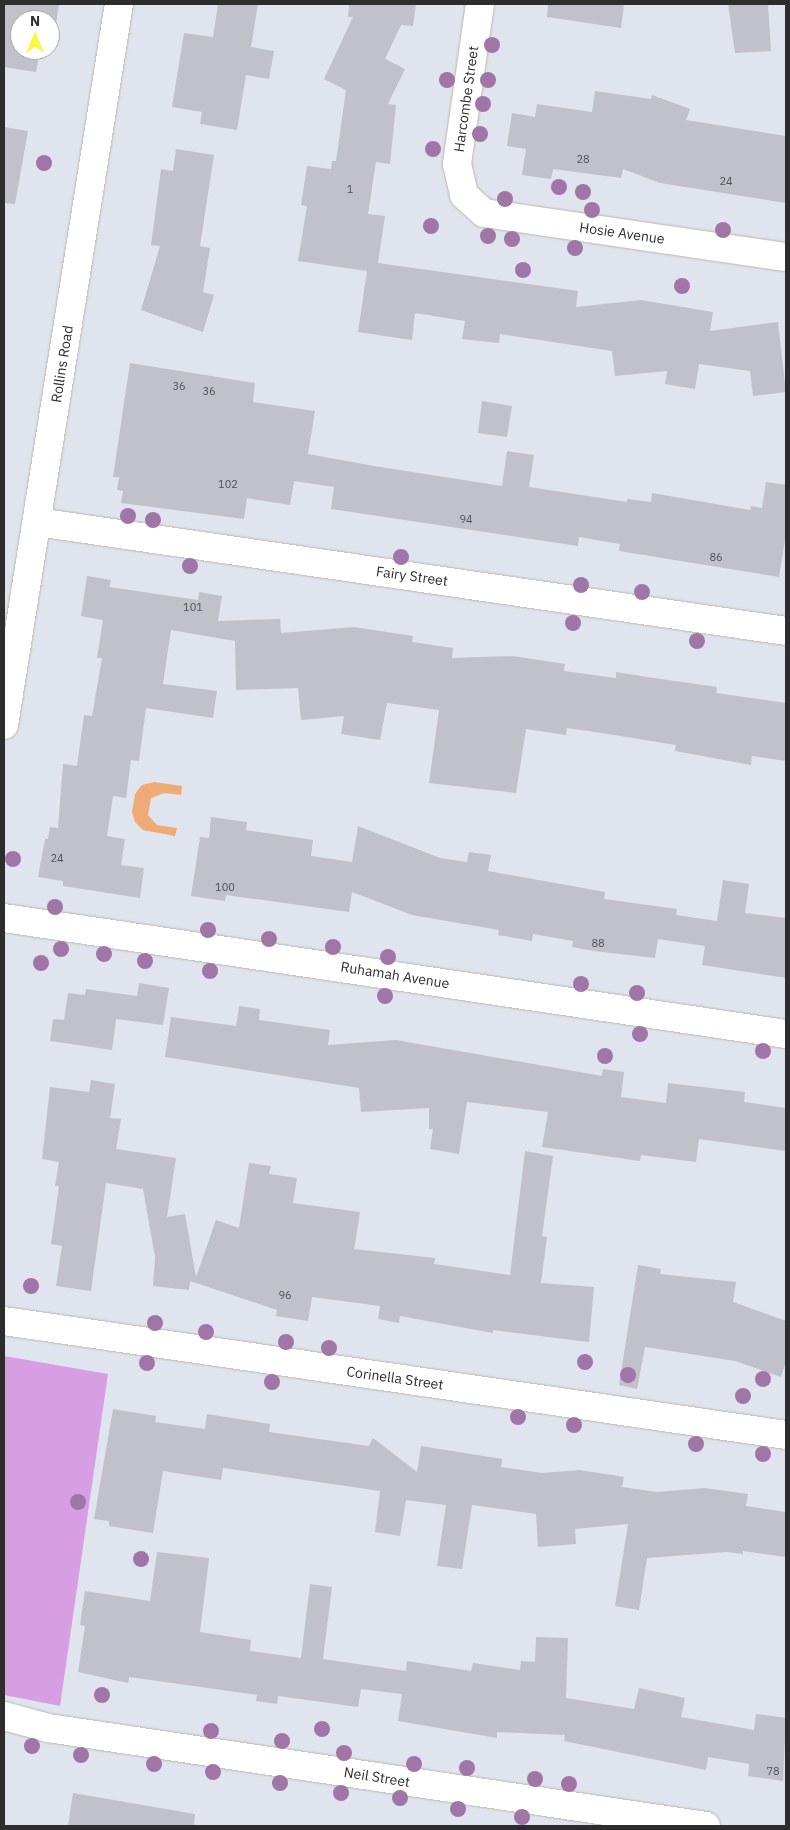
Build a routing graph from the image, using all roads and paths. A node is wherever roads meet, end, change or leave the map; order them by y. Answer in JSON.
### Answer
{"nodes":[{"id":1,"x":119,"y":4,"type":"edge"},
{"id":2,"x":480,"y":4,"type":"edge"},
{"id":3,"x":464,"y":195,"type":"joint"},
{"id":4,"x":786,"y":257,"type":"edge"},
{"id":5,"x":37,"y":522,"type":"junction"},
{"id":6,"x":786,"y":631,"type":"edge"},
{"id":7,"x":4,"y":723,"type":"edge"},
{"id":8,"x":4,"y":918,"type":"edge"},
{"id":9,"x":786,"y":1034,"type":"edge"},
{"id":10,"x":4,"y":1321,"type":"edge"},
{"id":11,"x":786,"y":1436,"type":"edge"},
{"id":12,"x":4,"y":1716,"type":"edge"},
{"id":13,"x":4,"y":1728,"type":"edge"},
{"id":14,"x":48,"y":1728,"type":"junction"},
{"id":15,"x":706,"y":1826,"type":"edge"}],
"edges":[{"from":1,"to":5,"type":"street","name":"Rollins Road"},
{"from":2,"to":3,"type":"street","name":"Harcombe Street"},
{"from":3,"to":4,"type":"street","name":"Hosie Avenue"},
{"from":5,"to":6,"type":"street","name":"Fairy Street"},
{"from":5,"to":7,"type":"street","name":"Rollins Road"},
{"from":8,"to":9,"type":"street","name":"Ruhamah Avenue"},
{"from":10,"to":11,"type":"street","name":"Corinella Street"},
{"from":12,"to":14,"type":"street","name":"Neil Street"},
{"from":13,"to":14,"type":"street","name":"Neil Street"},
{"from":14,"to":15,"type":"street","name":"Neil Street"}]}
